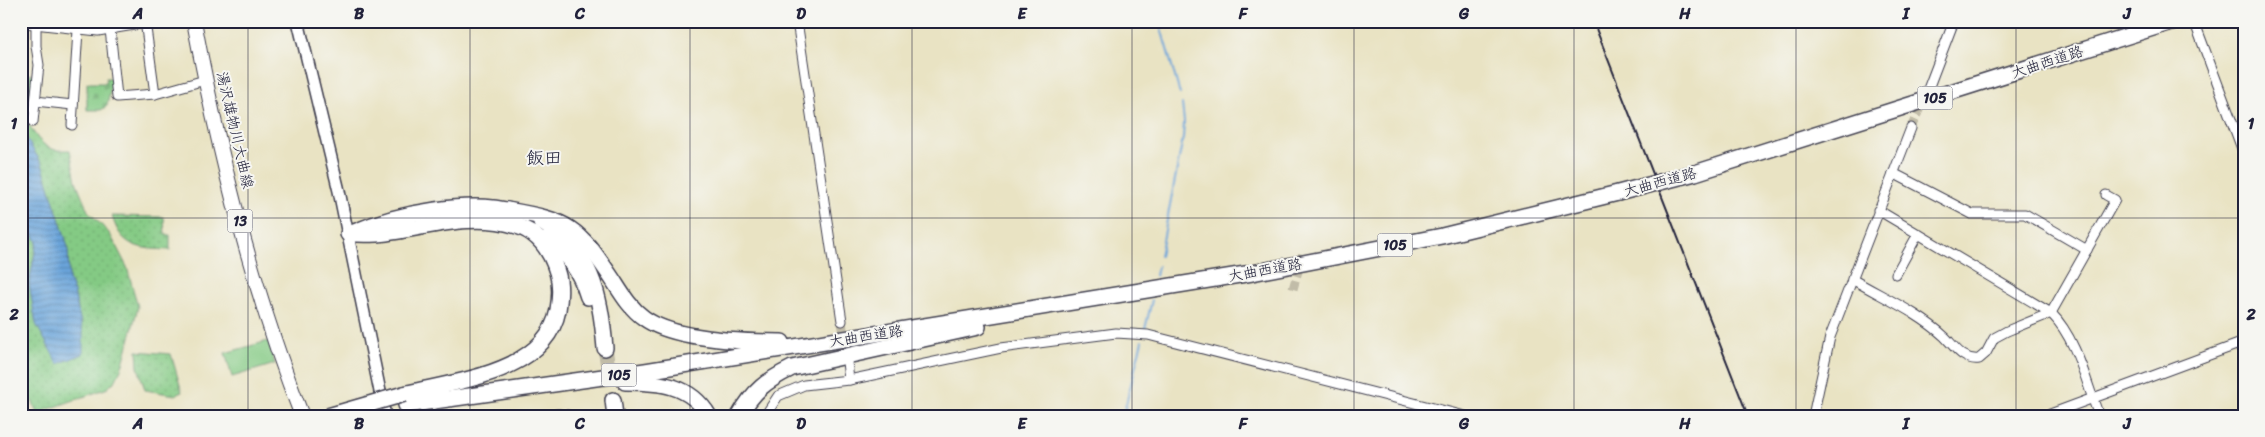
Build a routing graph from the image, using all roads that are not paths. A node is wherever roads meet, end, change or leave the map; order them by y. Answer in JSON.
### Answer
{"nodes":[{"id":1,"x":158,"y":21,"type":"edge"},
{"id":2,"x":194,"y":21,"type":"edge"},
{"id":3,"x":298,"y":21,"type":"edge"},
{"id":4,"x":797,"y":21,"type":"edge"},
{"id":5,"x":1954,"y":21,"type":"edge"},
{"id":6,"x":2175,"y":21,"type":"edge"},
{"id":7,"x":146,"y":22,"type":"edge"},
{"id":8,"x":24,"y":24,"type":"edge"},
{"id":9,"x":36,"y":25,"type":"junction"},
{"id":10,"x":67,"y":25,"type":"edge"},
{"id":11,"x":2196,"y":26,"type":"dead end"},
{"id":12,"x":110,"y":29,"type":"junction"},
{"id":13,"x":78,"y":30,"type":"junction"},
{"id":14,"x":205,"y":80,"type":"junction"},
{"id":15,"x":1928,"y":89,"type":"dead end"},
{"id":16,"x":155,"y":94,"type":"junction"},
{"id":17,"x":35,"y":101,"type":"junction"},
{"id":18,"x":73,"y":105,"type":"junction"},
{"id":19,"x":33,"y":122,"type":"dead end"},
{"id":20,"x":72,"y":125,"type":"dead end"},
{"id":21,"x":1911,"y":128,"type":"tunnel mouth"},
{"id":22,"x":2244,"y":154,"type":"edge"},
{"id":23,"x":1893,"y":173,"type":"junction"},
{"id":24,"x":2106,"y":195,"type":"dead end"},
{"id":25,"x":507,"y":210,"type":"junction"},
{"id":26,"x":1878,"y":210,"type":"junction"},
{"id":27,"x":531,"y":232,"type":"junction"},
{"id":28,"x":348,"y":234,"type":"junction"},
{"id":29,"x":1918,"y":234,"type":"junction"},
{"id":30,"x":2087,"y":250,"type":"junction"},
{"id":31,"x":1896,"y":274,"type":"dead end"},
{"id":32,"x":1852,"y":279,"type":"junction"},
{"id":33,"x":1170,"y":286,"type":"junction"},
{"id":34,"x":2051,"y":314,"type":"junction"},
{"id":35,"x":842,"y":321,"type":"tunnel mouth"},
{"id":36,"x":833,"y":341,"type":"junction"},
{"id":37,"x":2244,"y":342,"type":"edge"},
{"id":38,"x":847,"y":362,"type":"tunnel mouth"},
{"id":39,"x":849,"y":380,"type":"junction"},
{"id":40,"x":2092,"y":398,"type":"junction"},
{"id":41,"x":405,"y":400,"type":"junction"},
{"id":42,"x":608,"y":406,"type":"tunnel mouth"},
{"id":43,"x":302,"y":416,"type":"edge"},
{"id":44,"x":328,"y":416,"type":"edge"},
{"id":45,"x":333,"y":416,"type":"edge"},
{"id":46,"x":385,"y":416,"type":"edge"},
{"id":47,"x":544,"y":416,"type":"edge"},
{"id":48,"x":574,"y":416,"type":"edge"},
{"id":49,"x":616,"y":416,"type":"edge"},
{"id":50,"x":709,"y":416,"type":"edge"},
{"id":51,"x":739,"y":416,"type":"edge"},
{"id":52,"x":764,"y":416,"type":"edge"},
{"id":53,"x":1464,"y":416,"type":"edge"},
{"id":54,"x":1813,"y":416,"type":"edge"},
{"id":55,"x":2045,"y":416,"type":"edge"},
{"id":56,"x":2098,"y":416,"type":"edge"}],
"edges":[{"from":1,"to":7,"type":"street"},
{"from":2,"to":14,"type":"main road","name":"湯沢雄物川大曲線","number":"13"},
{"from":3,"to":28,"type":"street"},
{"from":4,"to":35,"type":"street"},
{"from":5,"to":15,"type":"street"},
{"from":6,"to":33,"type":"highway","name":"大曲西道路","number":"105","bridge":true},
{"from":7,"to":12,"type":"street"},
{"from":7,"to":16,"type":"street"},
{"from":8,"to":9,"type":"street"},
{"from":9,"to":10,"type":"street"},
{"from":9,"to":17,"type":"street"},
{"from":10,"to":13,"type":"street"},
{"from":11,"to":22,"type":"street"},
{"from":12,"to":13,"type":"street"},
{"from":12,"to":16,"type":"street"},
{"from":13,"to":18,"type":"street"},
{"from":14,"to":16,"type":"street"},
{"from":14,"to":43,"type":"main road","name":"湯沢雄物川大曲線","number":"13"},
{"from":17,"to":18,"type":"street"},
{"from":17,"to":19,"type":"street"},
{"from":18,"to":20,"type":"street"},
{"from":21,"to":23,"type":"street"},
{"from":23,"to":26,"type":"street"},
{"from":23,"to":30,"type":"street"},
{"from":24,"to":30,"type":"street"},
{"from":25,"to":27,"type":"highway"},
{"from":25,"to":28,"type":"highway"},
{"from":25,"to":36,"type":"highway"},
{"from":26,"to":29,"type":"street"},
{"from":26,"to":32,"type":"street"},
{"from":27,"to":28,"type":"highway"},
{"from":27,"to":41,"type":"highway"},
{"from":28,"to":46,"type":"street"},
{"from":29,"to":31,"type":"street"},
{"from":29,"to":34,"type":"street"},
{"from":30,"to":34,"type":"street"},
{"from":32,"to":34,"type":"street"},
{"from":32,"to":54,"type":"street"},
{"from":33,"to":36,"type":"highway","name":"大曲西道路","number":"105"},
{"from":33,"to":51,"type":"highway"},
{"from":34,"to":40,"type":"street"},
{"from":36,"to":41,"type":"highway","name":"大曲西道路","number":"105"},
{"from":37,"to":40,"type":"street"},
{"from":38,"to":39,"type":"street"},
{"from":39,"to":52,"type":"street"},
{"from":39,"to":53,"type":"street"},
{"from":40,"to":55,"type":"street"},
{"from":40,"to":56,"type":"street"},
{"from":41,"to":44,"type":"highway","bridge":true},
{"from":41,"to":45,"type":"highway","name":"大曲西道路","number":"105","bridge":true},
{"from":41,"to":50,"type":"highway"},
{"from":42,"to":49,"type":"highway"},
{"from":47,"to":48,"type":"street"}]}
